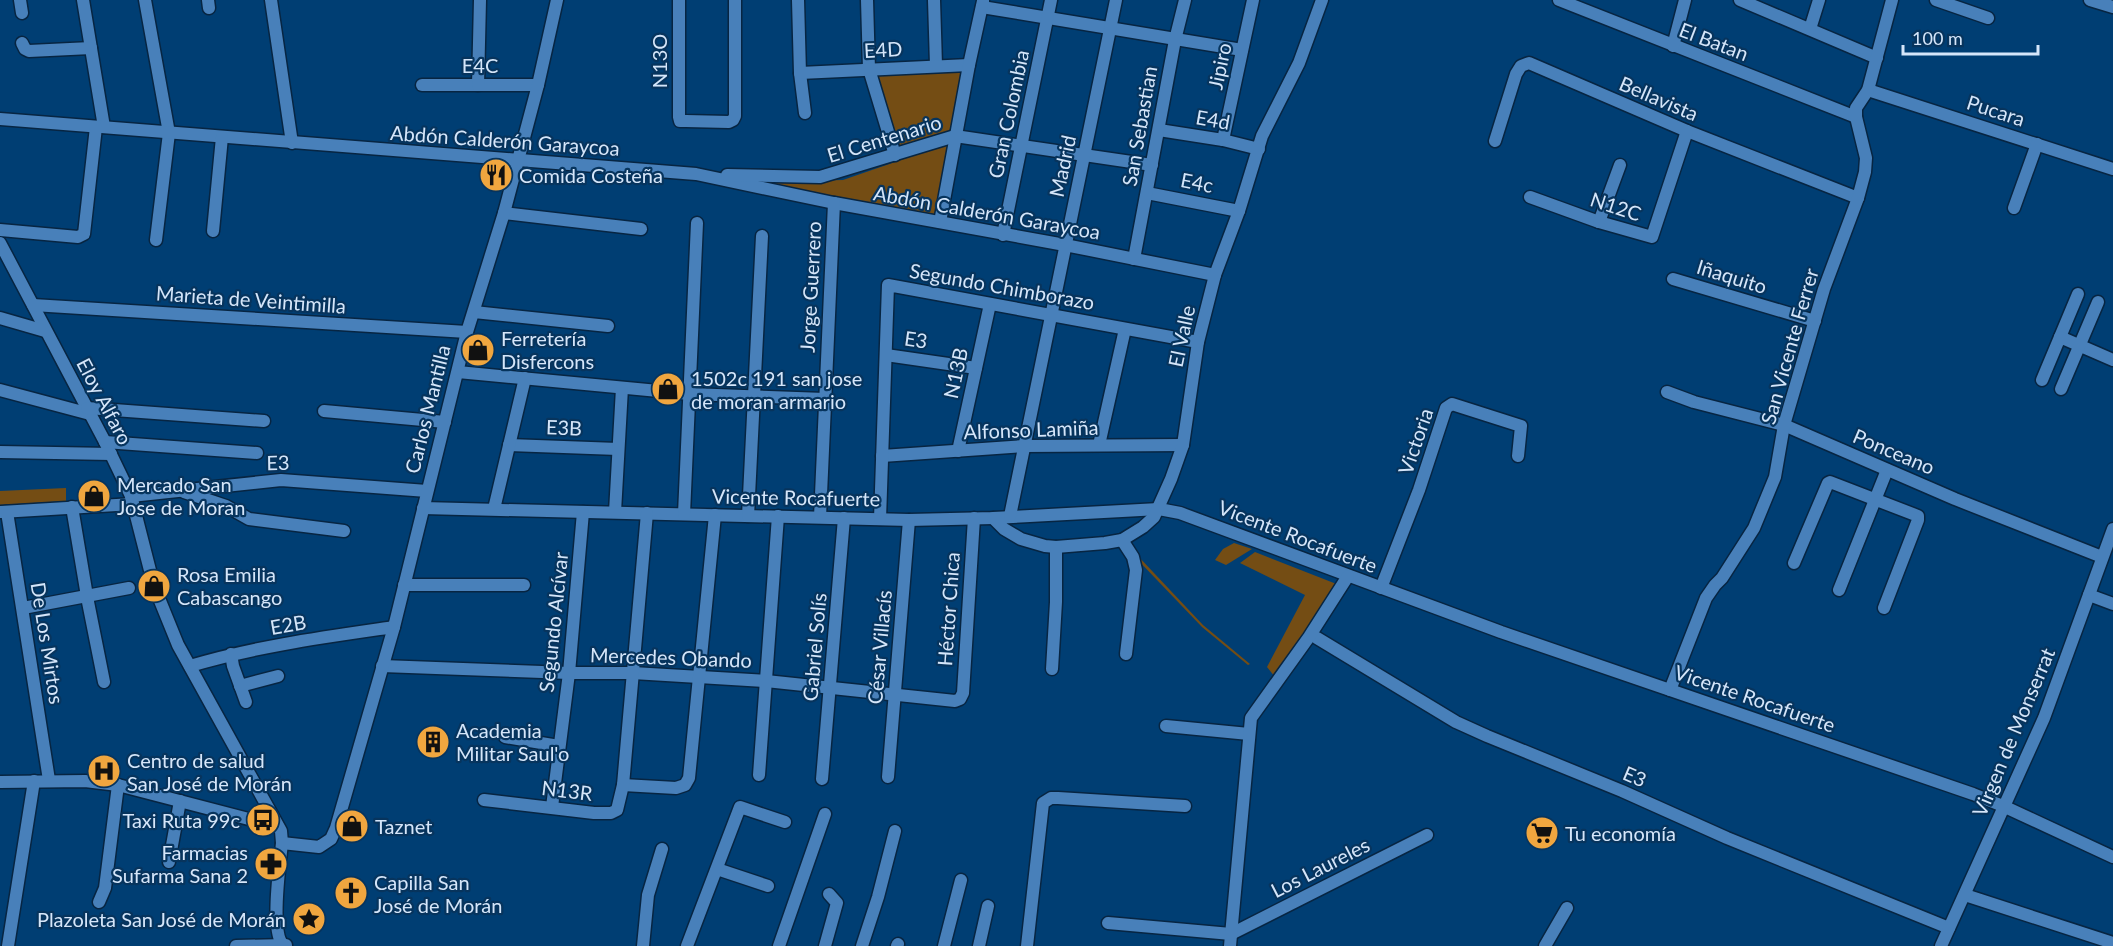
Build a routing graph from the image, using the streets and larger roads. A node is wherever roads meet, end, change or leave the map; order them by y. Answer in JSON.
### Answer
{"nodes":[{"id":1,"x":83,"y":0,"type":"edge"},
{"id":2,"x":145,"y":0,"type":"edge"},
{"id":3,"x":271,"y":0,"type":"edge"},
{"id":4,"x":480,"y":0,"type":"edge"},
{"id":5,"x":557,"y":0,"type":"edge"},
{"id":6,"x":679,"y":0,"type":"edge"},
{"id":7,"x":735,"y":0,"type":"edge"},
{"id":8,"x":798,"y":0,"type":"edge"},
{"id":9,"x":867,"y":0,"type":"edge"},
{"id":10,"x":934,"y":0,"type":"edge"},
{"id":11,"x":1052,"y":0,"type":"edge"},
{"id":12,"x":1116,"y":0,"type":"edge"},
{"id":13,"x":1185,"y":0,"type":"edge"},
{"id":14,"x":1253,"y":0,"type":"edge"},
{"id":15,"x":1322,"y":0,"type":"edge"},
{"id":16,"x":1558,"y":0,"type":"edge"},
{"id":17,"x":1685,"y":0,"type":"edge"},
{"id":18,"x":1819,"y":0,"type":"edge"},
{"id":19,"x":1893,"y":0,"type":"edge"},
{"id":20,"x":1936,"y":0,"type":"edge"},
{"id":21,"x":2090,"y":0,"type":"edge"},
{"id":22,"x":1747,"y":2,"type":"edge"},
{"id":23,"x":983,"y":3,"type":"edge"},
{"id":24,"x":1584,"y":5,"type":"edge"},
{"id":25,"x":2113,"y":8,"type":"edge"},
{"id":26,"x":1048,"y":17,"type":"junction"},
{"id":27,"x":1988,"y":18,"type":"dead end"},
{"id":28,"x":1110,"y":27,"type":"junction"},
{"id":29,"x":1810,"y":29,"type":"junction"},
{"id":30,"x":1175,"y":40,"type":"junction"},
{"id":31,"x":22,"y":43,"type":"dead end"},
{"id":32,"x":1673,"y":46,"type":"junction"},
{"id":33,"x":91,"y":48,"type":"junction"},
{"id":34,"x":1242,"y":50,"type":"junction"},
{"id":35,"x":1877,"y":58,"type":"junction"},
{"id":36,"x":969,"y":64,"type":"junction"},
{"id":37,"x":936,"y":65,"type":"junction"},
{"id":38,"x":869,"y":69,"type":"junction"},
{"id":39,"x":800,"y":73,"type":"junction"},
{"id":40,"x":422,"y":85,"type":"dead end"},
{"id":41,"x":478,"y":85,"type":"junction"},
{"id":42,"x":538,"y":85,"type":"junction"},
{"id":43,"x":1868,"y":90,"type":"junction"},
{"id":44,"x":805,"y":113,"type":"dead end"},
{"id":45,"x":1856,"y":117,"type":"junction"},
{"id":46,"x":0,"y":119,"type":"edge"},
{"id":47,"x":100,"y":127,"type":"junction"},
{"id":48,"x":1160,"y":130,"type":"junction"},
{"id":49,"x":1687,"y":131,"type":"junction"},
{"id":50,"x":169,"y":133,"type":"junction"},
{"id":51,"x":955,"y":136,"type":"junction"},
{"id":52,"x":222,"y":137,"type":"junction"},
{"id":53,"x":1223,"y":140,"type":"junction"},
{"id":54,"x":1495,"y":141,"type":"dead end"},
{"id":55,"x":292,"y":143,"type":"junction"},
{"id":56,"x":2037,"y":144,"type":"junction"},
{"id":57,"x":1022,"y":145,"type":"junction"},
{"id":58,"x":1259,"y":149,"type":"junction"},
{"id":59,"x":895,"y":155,"type":"junction"},
{"id":60,"x":1084,"y":156,"type":"junction"},
{"id":61,"x":518,"y":161,"type":"junction"},
{"id":62,"x":1152,"y":165,"type":"junction"},
{"id":63,"x":1620,"y":165,"type":"dead end"},
{"id":64,"x":2113,"y":169,"type":"edge"},
{"id":65,"x":696,"y":174,"type":"junction"},
{"id":66,"x":1147,"y":192,"type":"junction"},
{"id":67,"x":1530,"y":197,"type":"dead end"},
{"id":68,"x":1858,"y":198,"type":"junction"},
{"id":69,"x":834,"y":203,"type":"junction"},
{"id":70,"x":2014,"y":208,"type":"dead end"},
{"id":71,"x":1239,"y":211,"type":"junction"},
{"id":72,"x":504,"y":213,"type":"junction"},
{"id":73,"x":697,"y":222,"type":"dead end"},
{"id":74,"x":940,"y":222,"type":"junction"},
{"id":75,"x":1599,"y":222,"type":"junction"},
{"id":76,"x":641,"y":229,"type":"dead end"},
{"id":77,"x":0,"y":230,"type":"edge"},
{"id":78,"x":213,"y":231,"type":"dead end"},
{"id":79,"x":1003,"y":235,"type":"junction"},
{"id":80,"x":762,"y":236,"type":"dead end"},
{"id":81,"x":156,"y":240,"type":"dead end"},
{"id":82,"x":1065,"y":245,"type":"junction"},
{"id":83,"x":1,"y":246,"type":"edge"},
{"id":84,"x":1134,"y":259,"type":"junction"},
{"id":85,"x":1215,"y":275,"type":"junction"},
{"id":86,"x":1673,"y":279,"type":"dead end"},
{"id":87,"x":2078,"y":294,"type":"dead end"},
{"id":88,"x":2098,"y":302,"type":"dead end"},
{"id":89,"x":990,"y":304,"type":"junction"},
{"id":90,"x":33,"y":305,"type":"junction"},
{"id":91,"x":474,"y":312,"type":"junction"},
{"id":92,"x":1051,"y":315,"type":"junction"},
{"id":93,"x":0,"y":318,"type":"edge"},
{"id":94,"x":1815,"y":321,"type":"junction"},
{"id":95,"x":608,"y":326,"type":"dead end"},
{"id":96,"x":1125,"y":329,"type":"junction"},
{"id":97,"x":45,"y":331,"type":"junction"},
{"id":98,"x":467,"y":332,"type":"junction"},
{"id":99,"x":2060,"y":337,"type":"junction"},
{"id":100,"x":1198,"y":342,"type":"junction"},
{"id":101,"x":2080,"y":346,"type":"junction"},
{"id":102,"x":886,"y":354,"type":"junction"},
{"id":103,"x":2113,"y":360,"type":"edge"},
{"id":104,"x":976,"y":368,"type":"junction"},
{"id":105,"x":458,"y":372,"type":"junction"},
{"id":106,"x":525,"y":378,"type":"junction"},
{"id":107,"x":2042,"y":380,"type":"dead end"},
{"id":108,"x":622,"y":388,"type":"junction"},
{"id":109,"x":2061,"y":389,"type":"dead end"},
{"id":110,"x":0,"y":390,"type":"edge"},
{"id":111,"x":1667,"y":392,"type":"dead end"},
{"id":112,"x":690,"y":394,"type":"junction"},
{"id":113,"x":753,"y":397,"type":"junction"},
{"id":114,"x":825,"y":399,"type":"junction"},
{"id":115,"x":89,"y":411,"type":"junction"},
{"id":116,"x":324,"y":411,"type":"dead end"},
{"id":117,"x":264,"y":420,"type":"dead end"},
{"id":118,"x":445,"y":422,"type":"junction"},
{"id":119,"x":1784,"y":425,"type":"junction"},
{"id":120,"x":105,"y":442,"type":"junction"},
{"id":121,"x":510,"y":445,"type":"junction"},
{"id":122,"x":1099,"y":445,"type":"junction"},
{"id":123,"x":1183,"y":446,"type":"junction"},
{"id":124,"x":1024,"y":447,"type":"junction"},
{"id":125,"x":618,"y":449,"type":"junction"},
{"id":126,"x":958,"y":450,"type":"junction"},
{"id":127,"x":0,"y":452,"type":"edge"},
{"id":128,"x":257,"y":453,"type":"dead end"},
{"id":129,"x":111,"y":454,"type":"junction"},
{"id":130,"x":882,"y":456,"type":"junction"},
{"id":131,"x":1518,"y":456,"type":"dead end"},
{"id":132,"x":1887,"y":470,"type":"junction"},
{"id":133,"x":180,"y":490,"type":"junction"},
{"id":134,"x":427,"y":491,"type":"junction"},
{"id":135,"x":1876,"y":499,"type":"junction"},
{"id":136,"x":132,"y":500,"type":"junction"},
{"id":137,"x":72,"y":507,"type":"junction"},
{"id":138,"x":423,"y":508,"type":"junction"},
{"id":139,"x":1159,"y":509,"type":"junction"},
{"id":140,"x":494,"y":510,"type":"junction"},
{"id":141,"x":3,"y":512,"type":"edge"},
{"id":142,"x":584,"y":512,"type":"junction"},
{"id":143,"x":615,"y":513,"type":"junction"},
{"id":144,"x":647,"y":513,"type":"junction"},
{"id":145,"x":684,"y":514,"type":"junction"},
{"id":146,"x":715,"y":515,"type":"junction"},
{"id":147,"x":748,"y":516,"type":"junction"},
{"id":148,"x":778,"y":516,"type":"junction"},
{"id":149,"x":1010,"y":516,"type":"junction"},
{"id":150,"x":820,"y":517,"type":"junction"},
{"id":151,"x":844,"y":518,"type":"junction"},
{"id":152,"x":974,"y":518,"type":"junction"},
{"id":153,"x":993,"y":518,"type":"junction"},
{"id":154,"x":880,"y":519,"type":"junction"},
{"id":155,"x":909,"y":520,"type":"junction"},
{"id":156,"x":2113,"y":529,"type":"edge"},
{"id":157,"x":344,"y":531,"type":"dead end"},
{"id":158,"x":1122,"y":540,"type":"junction"},
{"id":159,"x":1056,"y":547,"type":"junction"},
{"id":160,"x":2102,"y":557,"type":"junction"},
{"id":161,"x":1794,"y":563,"type":"dead end"},
{"id":162,"x":1348,"y":576,"type":"junction"},
{"id":163,"x":404,"y":585,"type":"junction"},
{"id":164,"x":524,"y":585,"type":"dead end"},
{"id":165,"x":129,"y":588,"type":"dead end"},
{"id":166,"x":1381,"y":588,"type":"junction"},
{"id":167,"x":1839,"y":590,"type":"dead end"},
{"id":168,"x":2089,"y":595,"type":"junction"},
{"id":169,"x":87,"y":597,"type":"junction"},
{"id":170,"x":2113,"y":604,"type":"edge"},
{"id":171,"x":23,"y":608,"type":"junction"},
{"id":172,"x":1884,"y":608,"type":"dead end"},
{"id":173,"x":394,"y":627,"type":"junction"},
{"id":174,"x":1317,"y":638,"type":"dead end"},
{"id":175,"x":231,"y":654,"type":"junction"},
{"id":176,"x":1126,"y":654,"type":"dead end"},
{"id":177,"x":190,"y":666,"type":"junction"},
{"id":178,"x":382,"y":666,"type":"junction"},
{"id":179,"x":1052,"y":669,"type":"dead end"},
{"id":180,"x":569,"y":673,"type":"junction"},
{"id":181,"x":633,"y":673,"type":"junction"},
{"id":182,"x":278,"y":676,"type":"dead end"},
{"id":183,"x":700,"y":677,"type":"junction"},
{"id":184,"x":766,"y":681,"type":"junction"},
{"id":185,"x":104,"y":682,"type":"dead end"},
{"id":186,"x":240,"y":686,"type":"junction"},
{"id":187,"x":830,"y":687,"type":"junction"},
{"id":188,"x":1670,"y":690,"type":"junction"},
{"id":189,"x":895,"y":695,"type":"junction"},
{"id":190,"x":958,"y":700,"type":"joint"},
{"id":191,"x":246,"y":702,"type":"dead end"},
{"id":192,"x":1166,"y":726,"type":"dead end"},
{"id":193,"x":1249,"y":734,"type":"junction"},
{"id":194,"x":505,"y":737,"type":"dead end"},
{"id":195,"x":559,"y":746,"type":"junction"},
{"id":196,"x":759,"y":775,"type":"dead end"},
{"id":197,"x":888,"y":777,"type":"dead end"},
{"id":198,"x":822,"y":778,"type":"dead end"},
{"id":199,"x":49,"y":780,"type":"junction"},
{"id":200,"x":34,"y":781,"type":"junction"},
{"id":201,"x":0,"y":782,"type":"edge"},
{"id":202,"x":623,"y":784,"type":"junction"},
{"id":203,"x":118,"y":785,"type":"junction"},
{"id":204,"x":484,"y":800,"type":"dead end"},
{"id":205,"x":180,"y":801,"type":"junction"},
{"id":206,"x":1185,"y":806,"type":"dead end"},
{"id":207,"x":2003,"y":806,"type":"junction"},
{"id":208,"x":552,"y":807,"type":"junction"},
{"id":209,"x":825,"y":814,"type":"dead end"},
{"id":210,"x":785,"y":822,"type":"dead end"},
{"id":211,"x":275,"y":823,"type":"junction"},
{"id":212,"x":895,"y":831,"type":"dead end"},
{"id":213,"x":1427,"y":835,"type":"dead end"},
{"id":214,"x":282,"y":843,"type":"junction"},
{"id":215,"x":662,"y":849,"type":"dead end"},
{"id":216,"x":2113,"y":857,"type":"edge"},
{"id":217,"x":169,"y":862,"type":"dead end"},
{"id":218,"x":717,"y":869,"type":"junction"},
{"id":219,"x":962,"y":880,"type":"dead end"},
{"id":220,"x":768,"y":886,"type":"dead end"},
{"id":221,"x":829,"y":894,"type":"dead end"},
{"id":222,"x":1965,"y":895,"type":"junction"},
{"id":223,"x":99,"y":902,"type":"dead end"},
{"id":224,"x":988,"y":906,"type":"dead end"},
{"id":225,"x":1567,"y":908,"type":"dead end"},
{"id":226,"x":1108,"y":923,"type":"dead end"},
{"id":227,"x":1949,"y":928,"type":"junction"},
{"id":228,"x":1230,"y":940,"type":"edge"},
{"id":229,"x":2112,"y":944,"type":"edge"},
{"id":230,"x":286,"y":945,"type":"edge"},
{"id":231,"x":8,"y":946,"type":"edge"},
{"id":232,"x":236,"y":946,"type":"edge"},
{"id":233,"x":643,"y":946,"type":"edge"},
{"id":234,"x":687,"y":946,"type":"edge"},
{"id":235,"x":779,"y":946,"type":"edge"},
{"id":236,"x":825,"y":946,"type":"edge"},
{"id":237,"x":862,"y":946,"type":"edge"},
{"id":238,"x":944,"y":946,"type":"edge"},
{"id":239,"x":979,"y":946,"type":"edge"},
{"id":240,"x":1027,"y":946,"type":"edge"},
{"id":241,"x":1545,"y":946,"type":"edge"},
{"id":242,"x":1941,"y":946,"type":"edge"}],
"edges":[{"from":1,"to":33,"type":"street"},
{"from":2,"to":50,"type":"street"},
{"from":3,"to":55,"type":"street"},
{"from":4,"to":41,"type":"street"},
{"from":5,"to":42,"type":"street","name":"Carlos Mantilla"},
{"from":6,"to":7,"type":"street","name":"N13O"},
{"from":8,"to":39,"type":"street"},
{"from":9,"to":38,"type":"street"},
{"from":10,"to":37,"type":"street"},
{"from":11,"to":26,"type":"street","name":"Gran Colombia"},
{"from":12,"to":28,"type":"street","name":"Madrid"},
{"from":13,"to":30,"type":"street","name":"San Sebastian"},
{"from":14,"to":34,"type":"street","name":"Jipiro"},
{"from":15,"to":58,"type":"street","name":"El Valle"},
{"from":16,"to":24,"type":"street","name":"El Batan"},
{"from":17,"to":32,"type":"street"},
{"from":18,"to":29,"type":"street"},
{"from":19,"to":35,"type":"street"},
{"from":20,"to":27,"type":"street"},
{"from":21,"to":25,"type":"street"},
{"from":22,"to":29,"type":"street"},
{"from":23,"to":26,"type":"street"},
{"from":23,"to":36,"type":"street"},
{"from":24,"to":32,"type":"street","name":"El Batan"},
{"from":26,"to":28,"type":"street"},
{"from":26,"to":57,"type":"street","name":"Gran Colombia"},
{"from":28,"to":30,"type":"street"},
{"from":28,"to":60,"type":"street","name":"Madrid"},
{"from":29,"to":35,"type":"street"},
{"from":30,"to":34,"type":"street"},
{"from":30,"to":48,"type":"street","name":"San Sebastian"},
{"from":31,"to":33,"type":"street"},
{"from":32,"to":45,"type":"street","name":"El Batan"},
{"from":33,"to":47,"type":"street"},
{"from":34,"to":53,"type":"street","name":"Jipiro"},
{"from":35,"to":43,"type":"street"},
{"from":36,"to":37,"type":"street","name":"E4D"},
{"from":36,"to":51,"type":"street"},
{"from":37,"to":38,"type":"street","name":"E4D"},
{"from":38,"to":39,"type":"street","name":"E4D"},
{"from":38,"to":59,"type":"street"},
{"from":39,"to":44,"type":"street"},
{"from":40,"to":41,"type":"street","name":"E4C"},
{"from":41,"to":42,"type":"street","name":"E4C"},
{"from":42,"to":61,"type":"street","name":"Carlos Mantilla"},
{"from":43,"to":45,"type":"street"},
{"from":43,"to":56,"type":"street","name":"Pucara"},
{"from":45,"to":68,"type":"street","name":"San Vicente Ferrer"},
{"from":46,"to":47,"type":"street","name":"Abdón Calderón Garaycoa"},
{"from":47,"to":50,"type":"street","name":"Abdón Calderón Garaycoa"},
{"from":47,"to":77,"type":"street"},
{"from":48,"to":53,"type":"street","name":"E4d"},
{"from":48,"to":62,"type":"street","name":"San Sebastian"},
{"from":49,"to":54,"type":"street","name":"Bellavista"},
{"from":49,"to":68,"type":"street","name":"Bellavista"},
{"from":49,"to":75,"type":"street","name":"N12C"},
{"from":50,"to":52,"type":"street","name":"Abdón Calderón Garaycoa"},
{"from":50,"to":81,"type":"street"},
{"from":51,"to":57,"type":"street","name":"El Centenario"},
{"from":51,"to":59,"type":"street","name":"El Centenario"},
{"from":51,"to":74,"type":"street"},
{"from":52,"to":55,"type":"street","name":"Abdón Calderón Garaycoa"},
{"from":52,"to":78,"type":"street"},
{"from":53,"to":58,"type":"street","name":"E4d"},
{"from":55,"to":61,"type":"street","name":"Abdón Calderón Garaycoa"},
{"from":56,"to":64,"type":"street","name":"Pucara"},
{"from":56,"to":70,"type":"street"},
{"from":57,"to":60,"type":"street","name":"El Centenario"},
{"from":57,"to":79,"type":"street","name":"Gran Colombia"},
{"from":58,"to":71,"type":"street","name":"El Valle"},
{"from":59,"to":65,"type":"street","name":"El Centenario"},
{"from":60,"to":62,"type":"street","name":"El Centenario"},
{"from":60,"to":82,"type":"street","name":"Madrid"},
{"from":61,"to":65,"type":"street","name":"Abdón Calderón Garaycoa"},
{"from":61,"to":72,"type":"street","name":"Carlos Mantilla"},
{"from":62,"to":66,"type":"street","name":"San Sebastian"},
{"from":63,"to":75,"type":"street"},
{"from":65,"to":69,"type":"street","name":"Abdón Calderón Garaycoa"},
{"from":66,"to":71,"type":"street","name":"E4c"},
{"from":66,"to":84,"type":"street","name":"San Sebastian"},
{"from":67,"to":75,"type":"street","name":"N12C"},
{"from":68,"to":94,"type":"street","name":"San Vicente Ferrer"},
{"from":69,"to":74,"type":"street","name":"Abdón Calderón Garaycoa"},
{"from":69,"to":114,"type":"street","name":"Jorge Guerrero"},
{"from":71,"to":85,"type":"street","name":"El Valle"},
{"from":72,"to":76,"type":"street"},
{"from":72,"to":91,"type":"street","name":"Carlos Mantilla"},
{"from":73,"to":112,"type":"street"},
{"from":74,"to":79,"type":"street","name":"Abdón Calderón Garaycoa"},
{"from":79,"to":82,"type":"street","name":"Abdón Calderón Garaycoa"},
{"from":80,"to":113,"type":"street"},
{"from":82,"to":84,"type":"street","name":"Abdón Calderón Garaycoa"},
{"from":82,"to":92,"type":"street","name":"Madrid"},
{"from":83,"to":90,"type":"street","name":"Eloy Alfaro"},
{"from":84,"to":85,"type":"street","name":"Abdón Calderón Garaycoa"},
{"from":85,"to":100,"type":"street","name":"El Valle"},
{"from":86,"to":94,"type":"street","name":"Iñaquito"},
{"from":87,"to":99,"type":"street"},
{"from":88,"to":101,"type":"street"},
{"from":89,"to":92,"type":"street","name":"Segundo Chimborazo"},
{"from":89,"to":102,"type":"street","name":"Segundo Chimborazo"},
{"from":89,"to":104,"type":"street","name":"N13B"},
{"from":90,"to":97,"type":"street","name":"Eloy Alfaro"},
{"from":90,"to":98,"type":"street","name":"Marieta de Veintimilla"},
{"from":91,"to":95,"type":"street"},
{"from":91,"to":98,"type":"street","name":"Carlos Mantilla"},
{"from":92,"to":96,"type":"street","name":"Segundo Chimborazo"},
{"from":92,"to":124,"type":"street","name":"Madrid"},
{"from":93,"to":97,"type":"street"},
{"from":94,"to":119,"type":"street","name":"San Vicente Ferrer"},
{"from":96,"to":100,"type":"street","name":"Segundo Chimborazo"},
{"from":96,"to":122,"type":"street"},
{"from":97,"to":115,"type":"street","name":"Eloy Alfaro"},
{"from":98,"to":105,"type":"street","name":"Carlos Mantilla"},
{"from":99,"to":101,"type":"street"},
{"from":99,"to":107,"type":"street"},
{"from":100,"to":123,"type":"street","name":"El Valle"},
{"from":101,"to":103,"type":"street"},
{"from":101,"to":109,"type":"street"},
{"from":102,"to":104,"type":"street","name":"E3"},
{"from":102,"to":130,"type":"street","name":"Segundo Chimborazo"},
{"from":104,"to":126,"type":"street","name":"N13B"},
{"from":105,"to":106,"type":"street"},
{"from":105,"to":118,"type":"street","name":"Carlos Mantilla"},
{"from":106,"to":108,"type":"street"},
{"from":106,"to":121,"type":"street"},
{"from":108,"to":112,"type":"street"},
{"from":108,"to":125,"type":"street"},
{"from":110,"to":115,"type":"street"},
{"from":111,"to":119,"type":"street","name":"Ponceano"},
{"from":112,"to":113,"type":"street"},
{"from":112,"to":145,"type":"street"},
{"from":113,"to":114,"type":"street"},
{"from":113,"to":147,"type":"street"},
{"from":114,"to":150,"type":"street","name":"Jorge Guerrero"},
{"from":115,"to":117,"type":"street"},
{"from":115,"to":120,"type":"street","name":"Eloy Alfaro"},
{"from":116,"to":118,"type":"street"},
{"from":118,"to":134,"type":"street","name":"Carlos Mantilla"},
{"from":119,"to":132,"type":"street","name":"Ponceano"},
{"from":119,"to":188,"type":"street","name":"San Vicente Ferrer"},
{"from":120,"to":128,"type":"street"},
{"from":120,"to":129,"type":"street","name":"Eloy Alfaro"},
{"from":121,"to":125,"type":"street","name":"E3B"},
{"from":121,"to":140,"type":"street"},
{"from":122,"to":123,"type":"street","name":"Alfonso Lamiña"},
{"from":122,"to":124,"type":"street","name":"Alfonso Lamiña"},
{"from":123,"to":139,"type":"street","name":"El Valle"},
{"from":124,"to":126,"type":"street","name":"Alfonso Lamiña"},
{"from":124,"to":149,"type":"street","name":"Madrid"},
{"from":125,"to":143,"type":"street"},
{"from":126,"to":130,"type":"street","name":"Alfonso Lamiña"},
{"from":127,"to":129,"type":"street"},
{"from":129,"to":136,"type":"street","name":"Eloy Alfaro"},
{"from":130,"to":154,"type":"street","name":"Segundo Chimborazo"},
{"from":131,"to":166,"type":"street","name":"Victoria"},
{"from":132,"to":135,"type":"street"},
{"from":132,"to":160,"type":"street","name":"Ponceano"},
{"from":133,"to":134,"type":"street","name":"E3"},
{"from":133,"to":136,"type":"street","name":"E3"},
{"from":133,"to":157,"type":"street"},
{"from":134,"to":138,"type":"street","name":"Carlos Mantilla"},
{"from":135,"to":161,"type":"street"},
{"from":135,"to":167,"type":"street"},
{"from":135,"to":172,"type":"street"},
{"from":136,"to":137,"type":"street","name":"E3"},
{"from":136,"to":177,"type":"street","name":"Eloy Alfaro"},
{"from":137,"to":141,"type":"street","name":"E3"},
{"from":137,"to":169,"type":"street"},
{"from":138,"to":140,"type":"street","name":"Vicente Rocafuerte"},
{"from":138,"to":163,"type":"street","name":"Carlos Mantilla"},
{"from":139,"to":149,"type":"street","name":"Vicente Rocafuerte"},
{"from":139,"to":158,"type":"street","name":"El Valle"},
{"from":139,"to":162,"type":"street","name":"Vicente Rocafuerte"},
{"from":140,"to":142,"type":"street","name":"Vicente Rocafuerte"},
{"from":141,"to":171,"type":"street","name":"De Los Mirtos"},
{"from":142,"to":143,"type":"street","name":"Vicente Rocafuerte"},
{"from":142,"to":180,"type":"street","name":"Segundo Alcívar"},
{"from":143,"to":144,"type":"street","name":"Vicente Rocafuerte"},
{"from":144,"to":145,"type":"street","name":"Vicente Rocafuerte"},
{"from":144,"to":181,"type":"street"},
{"from":145,"to":146,"type":"street","name":"Vicente Rocafuerte"},
{"from":146,"to":147,"type":"street","name":"Vicente Rocafuerte"},
{"from":146,"to":183,"type":"street"},
{"from":147,"to":148,"type":"street","name":"Vicente Rocafuerte"},
{"from":148,"to":150,"type":"street","name":"Vicente Rocafuerte"},
{"from":148,"to":184,"type":"street"},
{"from":149,"to":153,"type":"street","name":"Vicente Rocafuerte"},
{"from":150,"to":151,"type":"street","name":"Vicente Rocafuerte"},
{"from":151,"to":154,"type":"street","name":"Vicente Rocafuerte"},
{"from":151,"to":187,"type":"street","name":"Gabriel Solís"},
{"from":152,"to":153,"type":"street","name":"Vicente Rocafuerte"},
{"from":152,"to":155,"type":"street","name":"Vicente Rocafuerte"},
{"from":152,"to":190,"type":"street","name":"Héctor Chica"},
{"from":153,"to":159,"type":"street","name":"El Valle"},
{"from":154,"to":155,"type":"street","name":"Vicente Rocafuerte"},
{"from":155,"to":189,"type":"street","name":"César Villacís"},
{"from":156,"to":160,"type":"street","name":"Virgen de Monserrat"},
{"from":158,"to":159,"type":"street","name":"El Valle"},
{"from":158,"to":176,"type":"street"},
{"from":159,"to":179,"type":"street"},
{"from":160,"to":168,"type":"street","name":"Virgen de Monserrat"},
{"from":162,"to":166,"type":"street","name":"Vicente Rocafuerte"},
{"from":162,"to":193,"type":"street"},
{"from":163,"to":164,"type":"street"},
{"from":163,"to":173,"type":"street","name":"Carlos Mantilla"},
{"from":165,"to":169,"type":"street"},
{"from":166,"to":188,"type":"street","name":"Vicente Rocafuerte"},
{"from":168,"to":170,"type":"street"},
{"from":168,"to":207,"type":"street","name":"Virgen de Monserrat"},
{"from":169,"to":171,"type":"street"},
{"from":169,"to":185,"type":"street"},
{"from":171,"to":199,"type":"street","name":"De Los Mirtos"},
{"from":173,"to":175,"type":"street","name":"E2B"},
{"from":173,"to":178,"type":"street","name":"Carlos Mantilla"},
{"from":174,"to":227,"type":"street","name":"E3"},
{"from":175,"to":177,"type":"street","name":"E2B"},
{"from":175,"to":186,"type":"street"},
{"from":177,"to":211,"type":"street","name":"Eloy Alfaro"},
{"from":178,"to":180,"type":"street","name":"Mercedes Obando"},
{"from":178,"to":214,"type":"street","name":"Carlos Mantilla"},
{"from":180,"to":181,"type":"street","name":"Mercedes Obando"},
{"from":180,"to":195,"type":"street","name":"Segundo Alcívar"},
{"from":181,"to":183,"type":"street","name":"Mercedes Obando"},
{"from":181,"to":202,"type":"street"},
{"from":182,"to":186,"type":"street"},
{"from":183,"to":184,"type":"street","name":"Mercedes Obando"},
{"from":183,"to":202,"type":"street"},
{"from":184,"to":187,"type":"street","name":"Mercedes Obando"},
{"from":184,"to":196,"type":"street"},
{"from":186,"to":191,"type":"street"},
{"from":187,"to":189,"type":"street","name":"Mercedes Obando"},
{"from":187,"to":198,"type":"street","name":"Gabriel Solís"},
{"from":188,"to":207,"type":"street","name":"Vicente Rocafuerte"},
{"from":189,"to":190,"type":"street","name":"Mercedes Obando"},
{"from":189,"to":197,"type":"street","name":"César Villacís"},
{"from":192,"to":193,"type":"street"},
{"from":193,"to":228,"type":"street"},
{"from":194,"to":195,"type":"street"},
{"from":195,"to":208,"type":"street","name":"Segundo Alcívar"},
{"from":199,"to":200,"type":"street"},
{"from":199,"to":203,"type":"street"},
{"from":200,"to":201,"type":"street"},
{"from":200,"to":231,"type":"street"},
{"from":202,"to":208,"type":"street","name":"N13R"},
{"from":203,"to":205,"type":"street"},
{"from":203,"to":223,"type":"street"},
{"from":204,"to":208,"type":"street","name":"N13R"},
{"from":205,"to":211,"type":"street"},
{"from":205,"to":217,"type":"street"},
{"from":206,"to":240,"type":"street"},
{"from":207,"to":216,"type":"street","name":"Vicente Rocafuerte"},
{"from":207,"to":222,"type":"street","name":"Virgen de Monserrat"},
{"from":209,"to":235,"type":"street"},
{"from":210,"to":218,"type":"street"},
{"from":211,"to":214,"type":"street","name":"Eloy Alfaro"},
{"from":212,"to":237,"type":"street"},
{"from":213,"to":228,"type":"street","name":"Los Laureles"},
{"from":214,"to":230,"type":"street"},
{"from":215,"to":233,"type":"street"},
{"from":218,"to":220,"type":"street"},
{"from":218,"to":234,"type":"street"},
{"from":219,"to":238,"type":"street"},
{"from":221,"to":236,"type":"street"},
{"from":222,"to":227,"type":"street","name":"Virgen de Monserrat"},
{"from":222,"to":229,"type":"street"},
{"from":224,"to":239,"type":"street"},
{"from":225,"to":241,"type":"street"},
{"from":226,"to":228,"type":"street"},
{"from":227,"to":242,"type":"street","name":"Virgen de Monserrat"},
{"from":230,"to":232,"type":"street"}]}
